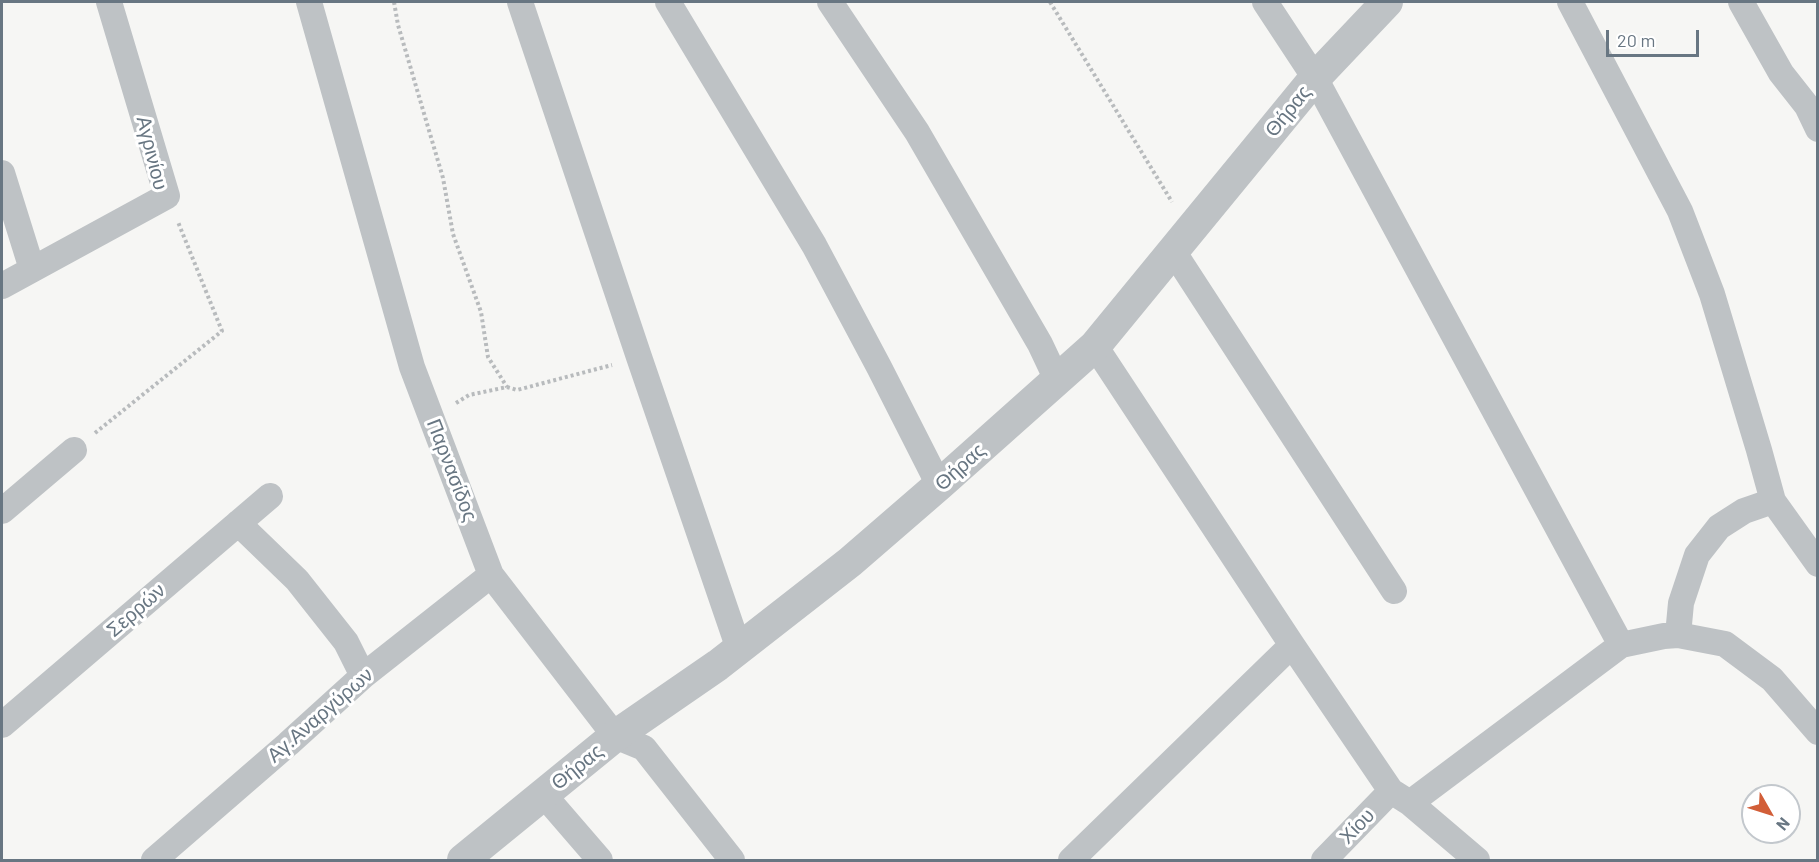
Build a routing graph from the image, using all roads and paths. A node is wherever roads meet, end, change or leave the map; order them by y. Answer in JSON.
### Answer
{"nodes":[{"id":1,"x":109,"y":2,"type":"edge"},
{"id":2,"x":309,"y":2,"type":"edge"},
{"id":3,"x":394,"y":2,"type":"edge"},
{"id":4,"x":520,"y":2,"type":"edge"},
{"id":5,"x":668,"y":2,"type":"edge"},
{"id":6,"x":830,"y":2,"type":"edge"},
{"id":7,"x":1050,"y":2,"type":"edge"},
{"id":8,"x":1265,"y":2,"type":"edge"},
{"id":9,"x":1387,"y":2,"type":"edge"},
{"id":10,"x":1570,"y":2,"type":"edge"},
{"id":11,"x":1741,"y":2,"type":"edge"},
{"id":12,"x":1315,"y":78,"type":"junction"},
{"id":13,"x":1818,"y":129,"type":"edge"},
{"id":14,"x":2,"y":173,"type":"edge"},
{"id":15,"x":167,"y":196,"type":"junction"},
{"id":16,"x":1181,"y":241,"type":"junction"},
{"id":17,"x":32,"y":269,"type":"junction"},
{"id":18,"x":2,"y":286,"type":"edge"},
{"id":19,"x":1095,"y":346,"type":"junction"},
{"id":20,"x":639,"y":357,"type":"junction"},
{"id":21,"x":1057,"y":380,"type":"junction"},
{"id":22,"x":507,"y":387,"type":"junction"},
{"id":23,"x":432,"y":418,"type":"junction"},
{"id":24,"x":74,"y":450,"type":"joint"},
{"id":25,"x":939,"y":485,"type":"junction"},
{"id":26,"x":270,"y":495,"type":"dead end"},
{"id":27,"x":1773,"y":501,"type":"junction"},
{"id":28,"x":2,"y":511,"type":"edge"},
{"id":29,"x":238,"y":523,"type":"junction"},
{"id":30,"x":1818,"y":564,"type":"edge"},
{"id":31,"x":491,"y":575,"type":"junction"},
{"id":32,"x":1394,"y":591,"type":"dead end"},
{"id":33,"x":1678,"y":635,"type":"junction"},
{"id":34,"x":1292,"y":645,"type":"junction"},
{"id":35,"x":1621,"y":645,"type":"junction"},
{"id":36,"x":739,"y":649,"type":"junction"},
{"id":37,"x":363,"y":676,"type":"junction"},
{"id":38,"x":2,"y":725,"type":"edge"},
{"id":39,"x":1818,"y":732,"type":"edge"},
{"id":40,"x":615,"y":736,"type":"junction"},
{"id":41,"x":543,"y":794,"type":"junction"},
{"id":42,"x":1401,"y":797,"type":"junction"},
{"id":43,"x":154,"y":861,"type":"edge"},
{"id":44,"x":463,"y":861,"type":"edge"},
{"id":45,"x":600,"y":861,"type":"edge"},
{"id":46,"x":732,"y":861,"type":"edge"},
{"id":47,"x":1071,"y":861,"type":"edge"},
{"id":48,"x":1324,"y":861,"type":"edge"},
{"id":49,"x":1477,"y":861,"type":"edge"}],
"edges":[{"from":1,"to":15,"type":"street","name":"Αγρινίου"},
{"from":2,"to":23,"type":"street","name":"Παρνασίδος"},
{"from":3,"to":22,"type":"path"},
{"from":4,"to":20,"type":"street"},
{"from":5,"to":25,"type":"street"},
{"from":6,"to":21,"type":"street"},
{"from":7,"to":16,"type":"path"},
{"from":8,"to":12,"type":"street"},
{"from":9,"to":12,"type":"street","name":"Θήρας"},
{"from":10,"to":27,"type":"street"},
{"from":11,"to":13,"type":"street"},
{"from":12,"to":16,"type":"street","name":"Θήρας"},
{"from":12,"to":35,"type":"street"},
{"from":14,"to":17,"type":"street"},
{"from":15,"to":17,"type":"street","name":"Αγρινίου"},
{"from":15,"to":24,"type":"path"},
{"from":16,"to":19,"type":"street","name":"Θήρας"},
{"from":16,"to":32,"type":"street"},
{"from":17,"to":18,"type":"street","name":"Αγρινίου"},
{"from":19,"to":21,"type":"street","name":"Θήρας"},
{"from":19,"to":34,"type":"street"},
{"from":20,"to":22,"type":"path"},
{"from":20,"to":36,"type":"street"},
{"from":21,"to":25,"type":"street","name":"Θήρας"},
{"from":22,"to":23,"type":"path"},
{"from":23,"to":31,"type":"street","name":"Παρνασίδος"},
{"from":24,"to":28,"type":"street"},
{"from":25,"to":36,"type":"street","name":"Θήρας"},
{"from":26,"to":29,"type":"street","name":"Σερρών"},
{"from":27,"to":30,"type":"street"},
{"from":27,"to":33,"type":"street"},
{"from":29,"to":37,"type":"street"},
{"from":29,"to":38,"type":"street","name":"Σερρών"},
{"from":31,"to":37,"type":"street","name":"Αγ.Αναργύρων"},
{"from":31,"to":40,"type":"street","name":"Παρνασίδος"},
{"from":33,"to":35,"type":"street"},
{"from":33,"to":39,"type":"street"},
{"from":34,"to":42,"type":"street"},
{"from":34,"to":47,"type":"street"},
{"from":35,"to":42,"type":"street","name":"Χίου"},
{"from":36,"to":40,"type":"street","name":"Θήρας"},
{"from":37,"to":43,"type":"street","name":"Αγ.Αναργύρων"},
{"from":40,"to":41,"type":"street","name":"Θήρας"},
{"from":40,"to":46,"type":"street","name":"Παρνασίδος"},
{"from":41,"to":44,"type":"street","name":"Θήρας"},
{"from":41,"to":45,"type":"street"},
{"from":42,"to":48,"type":"street","name":"Χίου"},
{"from":42,"to":49,"type":"street"}]}
